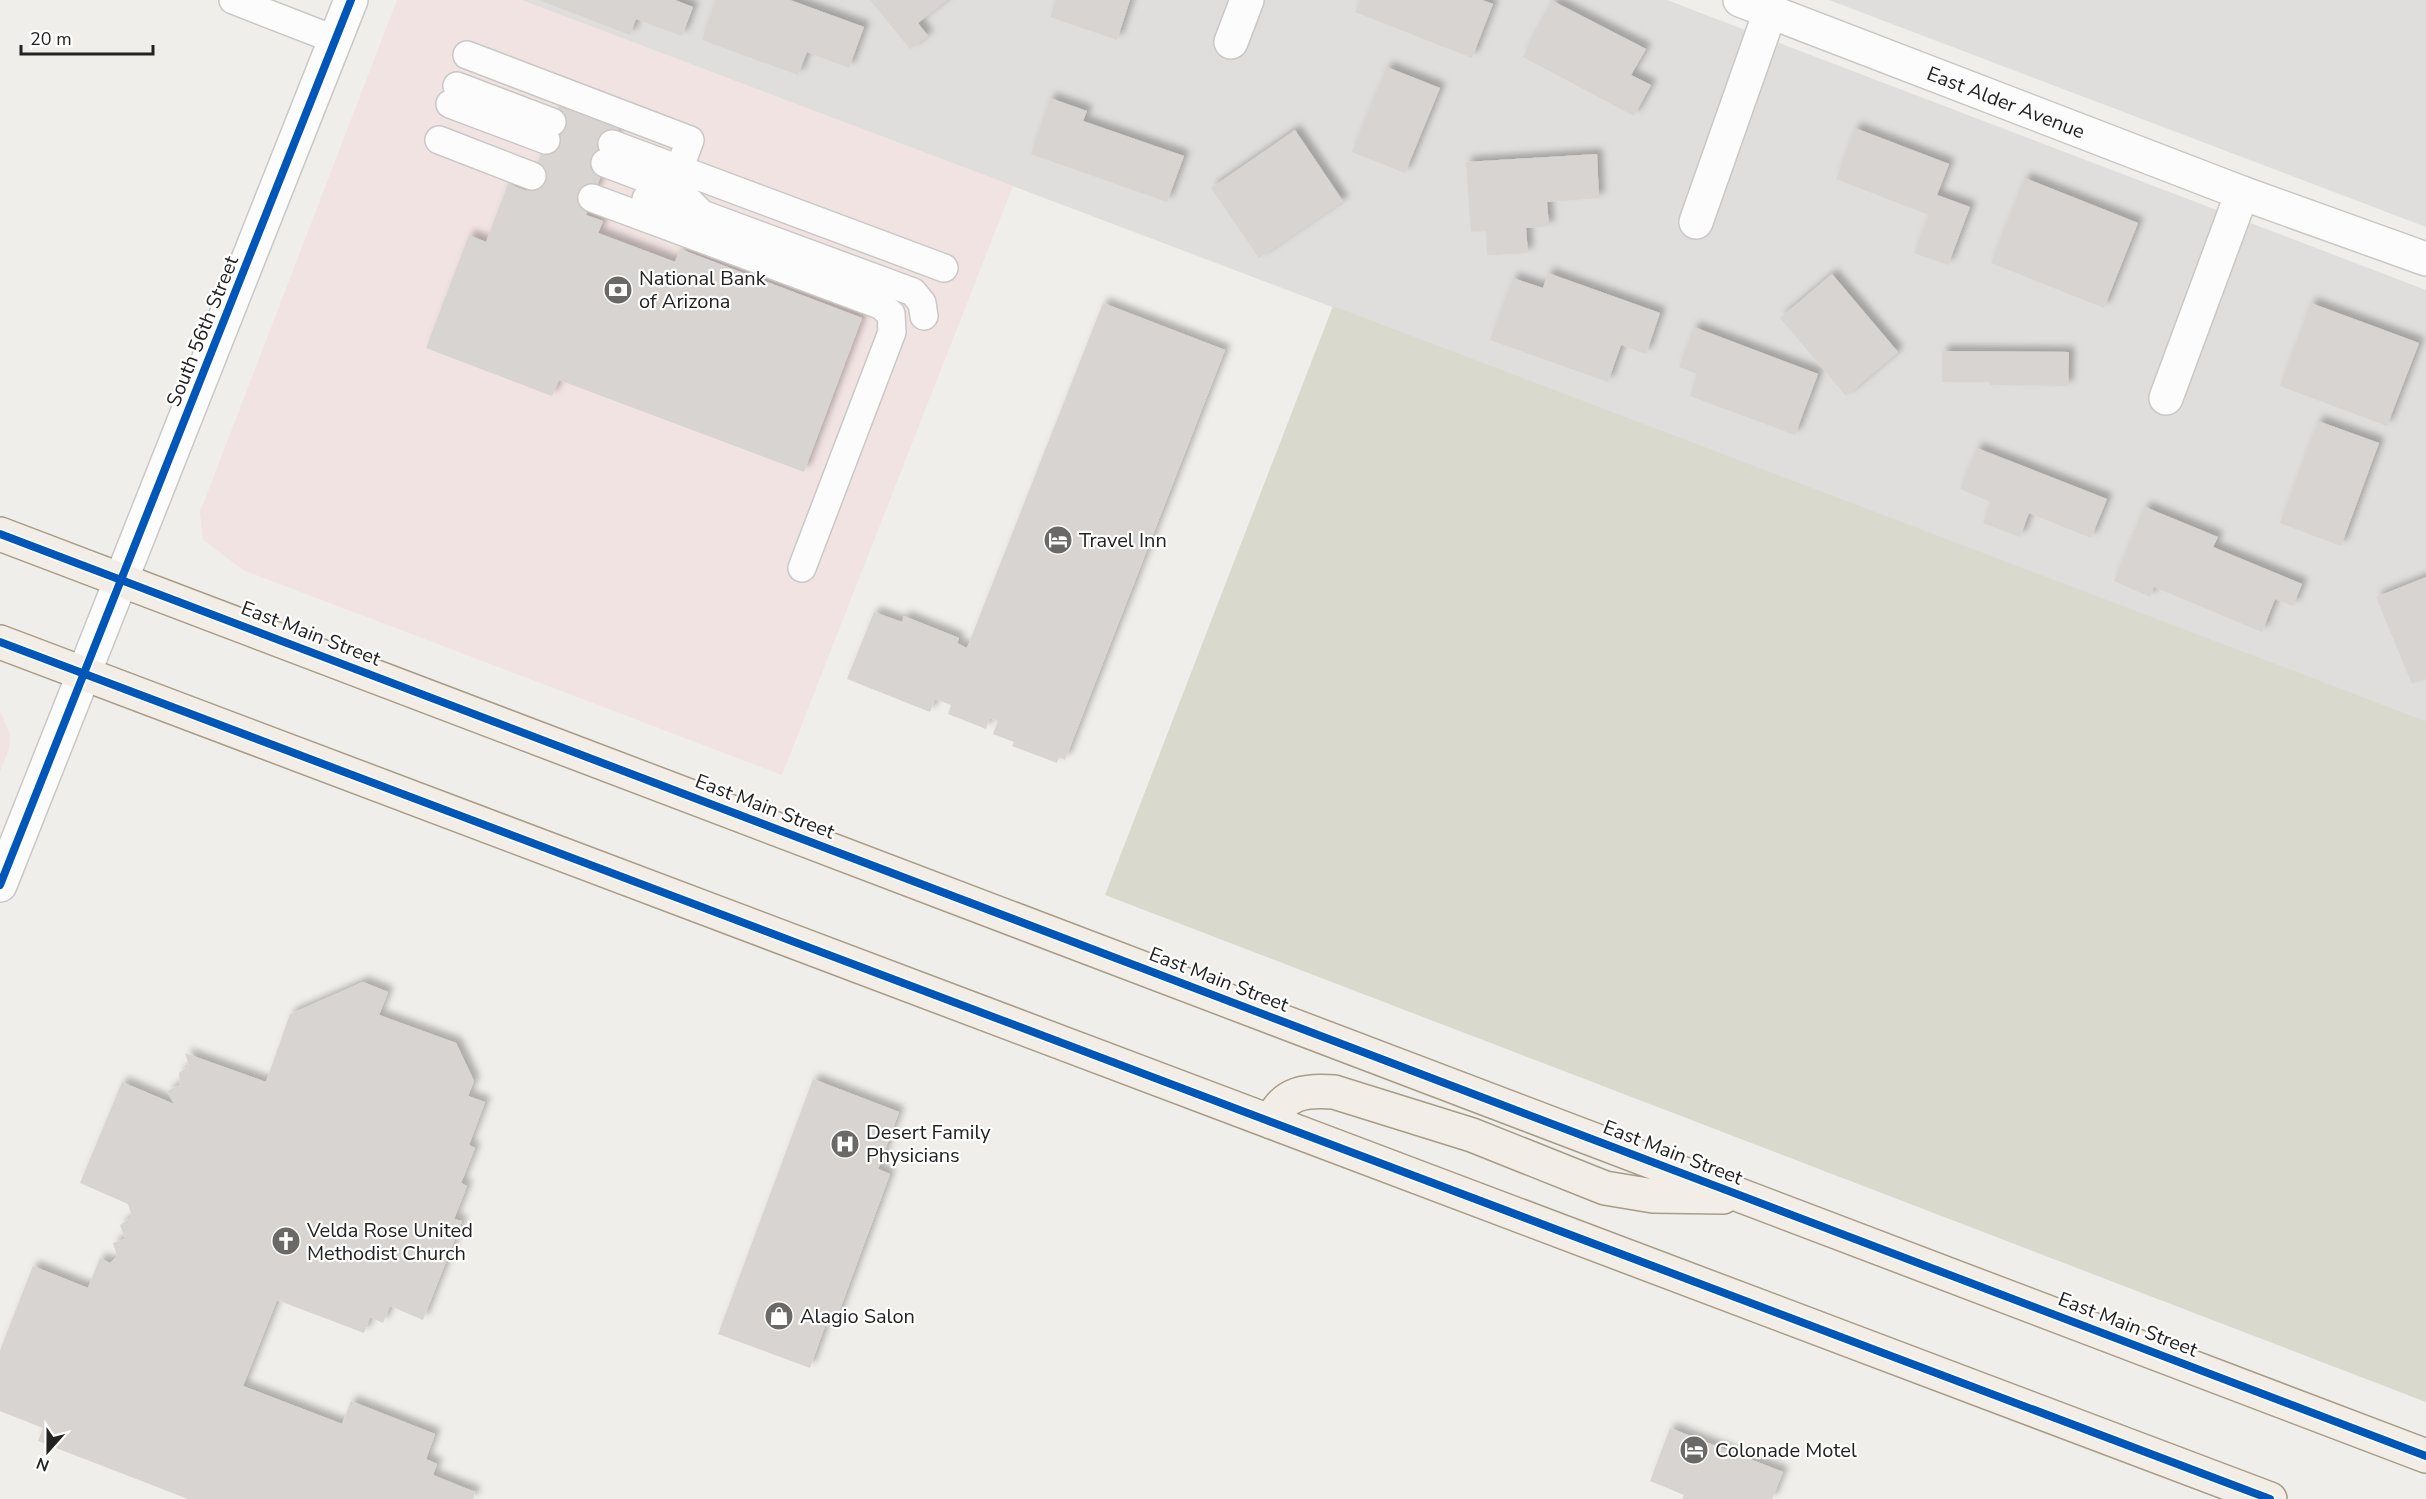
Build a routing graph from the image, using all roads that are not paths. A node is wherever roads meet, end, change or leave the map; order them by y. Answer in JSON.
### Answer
{"nodes":[{"id":1,"x":233,"y":0,"type":"edge"},
{"id":2,"x":351,"y":0,"type":"edge"},
{"id":3,"x":1247,"y":0,"type":"edge"},
{"id":4,"x":1740,"y":0,"type":"edge"},
{"id":5,"x":1770,"y":12,"type":"junction"},
{"id":6,"x":336,"y":40,"type":"junction"},
{"id":7,"x":1231,"y":42,"type":"dead end"},
{"id":8,"x":467,"y":55,"type":"dead end"},
{"id":9,"x":448,"y":113,"type":"joint"},
{"id":10,"x":679,"y":170,"type":"junction"},
{"id":11,"x":602,"y":172,"type":"junction"},
{"id":12,"x":2242,"y":193,"type":"junction"},
{"id":13,"x":1696,"y":222,"type":"dead end"},
{"id":14,"x":2426,"y":259,"type":"edge"},
{"id":15,"x":944,"y":268,"type":"dead end"},
{"id":16,"x":924,"y":316,"type":"dead end"},
{"id":17,"x":2166,"y":398,"type":"dead end"},
{"id":18,"x":0,"y":534,"type":"edge"},
{"id":19,"x":802,"y":568,"type":"dead end"},
{"id":20,"x":120,"y":578,"type":"junction"},
{"id":21,"x":0,"y":642,"type":"edge"},
{"id":22,"x":82,"y":673,"type":"junction"},
{"id":23,"x":9,"y":834,"type":"edge"},
{"id":24,"x":0,"y":885,"type":"edge"},
{"id":25,"x":1271,"y":1122,"type":"junction"},
{"id":26,"x":1746,"y":1197,"type":"junction"},
{"id":27,"x":2426,"y":1456,"type":"edge"},
{"id":28,"x":2271,"y":1499,"type":"edge"}],
"edges":[{"from":1,"to":6,"type":"lane"},
{"from":2,"to":6,"type":"street","name":"South 56th Street"},
{"from":3,"to":7,"type":"street"},
{"from":4,"to":5,"type":"street","name":"East Alder Avenue"},
{"from":5,"to":12,"type":"street","name":"East Alder Avenue"},
{"from":5,"to":13,"type":"street"},
{"from":6,"to":20,"type":"street","name":"South 56th Street"},
{"from":8,"to":10,"type":"lane"},
{"from":9,"to":9,"type":"lane"},
{"from":10,"to":11,"type":"lane"},
{"from":10,"to":15,"type":"lane"},
{"from":11,"to":16,"type":"lane"},
{"from":11,"to":19,"type":"lane"},
{"from":12,"to":14,"type":"street","name":"East Alder Avenue"},
{"from":12,"to":17,"type":"street"},
{"from":18,"to":20,"type":"main road","name":"East Main Street"},
{"from":20,"to":22,"type":"street","name":"South 56th Street"},
{"from":20,"to":26,"type":"main road","name":"East Main Street"},
{"from":21,"to":22,"type":"main road"},
{"from":22,"to":23,"type":"street","name":"South 56th Street"},
{"from":22,"to":25,"type":"main road"},
{"from":23,"to":24,"type":"street","name":"South 56th Street"},
{"from":25,"to":26,"type":"main road"},
{"from":25,"to":28,"type":"main road"},
{"from":26,"to":27,"type":"main road","name":"East Main Street"}]}
